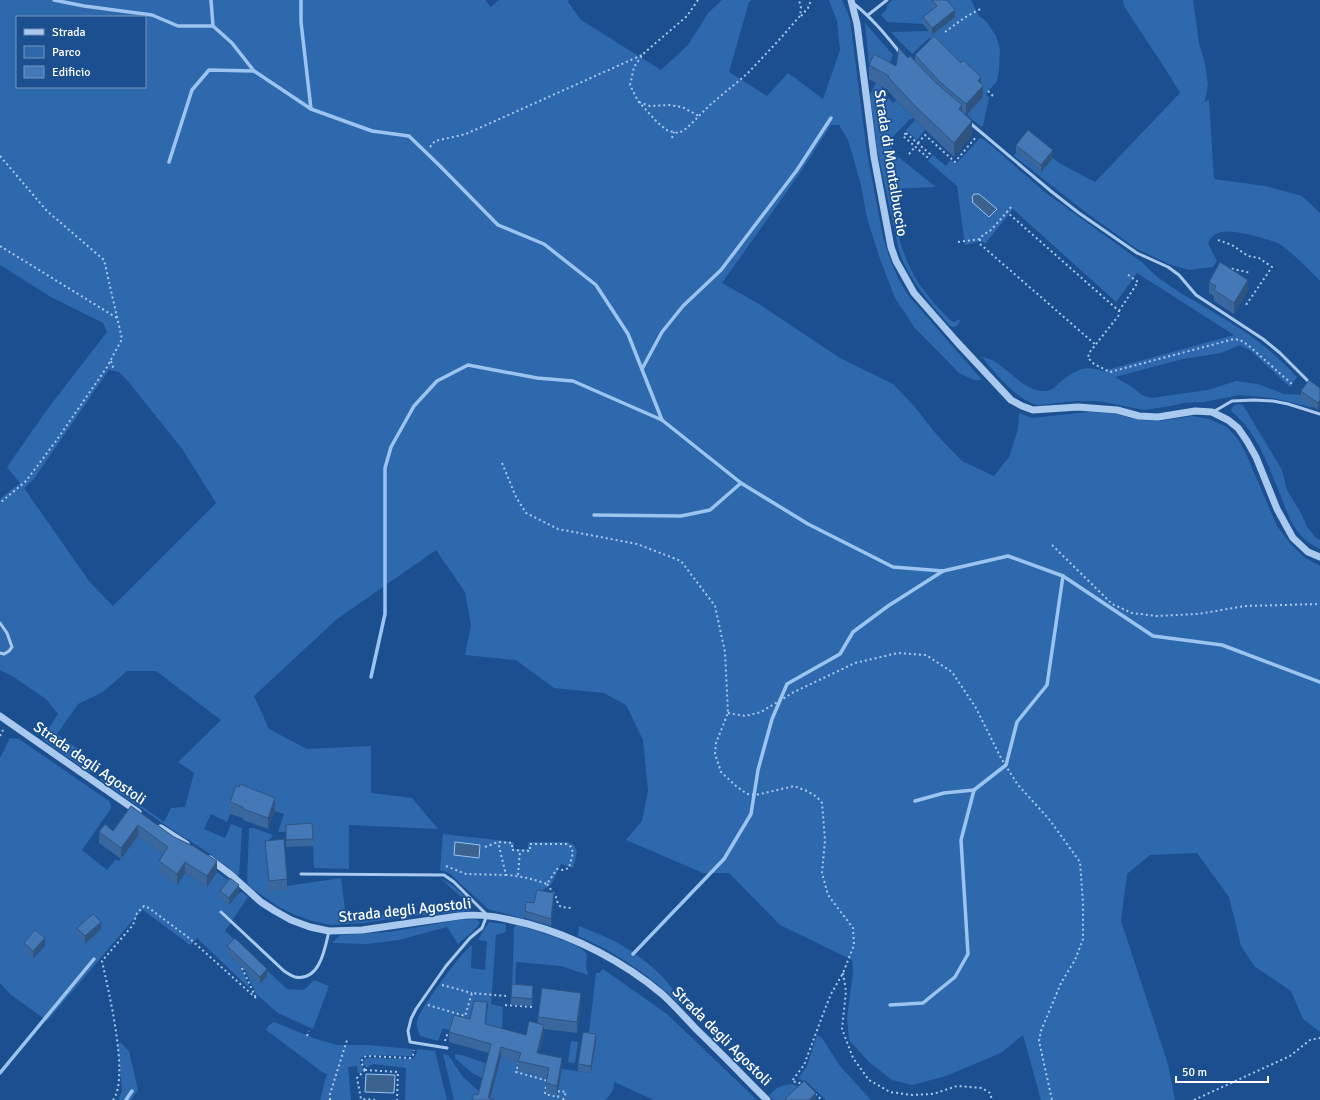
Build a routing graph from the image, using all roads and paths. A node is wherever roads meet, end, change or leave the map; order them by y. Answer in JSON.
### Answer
{"nodes":[{"id":1,"x":698,"y":0,"type":"edge"},
{"id":2,"x":799,"y":0,"type":"edge"},
{"id":3,"x":811,"y":0,"type":"edge"},
{"id":4,"x":887,"y":0,"type":"edge"},
{"id":5,"x":852,"y":1,"type":"edge"},
{"id":6,"x":982,"y":8,"type":"dead end"},
{"id":7,"x":868,"y":15,"type":"junction"},
{"id":8,"x":800,"y":16,"type":"junction"},
{"id":9,"x":946,"y":32,"type":"dead end"},
{"id":10,"x":643,"y":54,"type":"junction"},
{"id":11,"x":903,"y":57,"type":"edge"},
{"id":12,"x":988,"y":91,"type":"dead end"},
{"id":13,"x":994,"y":97,"type":"dead end"},
{"id":14,"x":638,"y":101,"type":"junction"},
{"id":15,"x":699,"y":116,"type":"junction"},
{"id":16,"x":964,"y":118,"type":"edge"},
{"id":17,"x":980,"y":131,"type":"junction"},
{"id":18,"x":674,"y":132,"type":"junction"},
{"id":19,"x":672,"y":138,"type":"dead end"},
{"id":20,"x":918,"y":143,"type":"junction"},
{"id":21,"x":915,"y":146,"type":"junction"},
{"id":22,"x":430,"y":147,"type":"dead end"},
{"id":23,"x":909,"y":154,"type":"dead end"},
{"id":24,"x":0,"y":156,"type":"edge"},
{"id":25,"x":1011,"y":207,"type":"dead end"},
{"id":26,"x":1007,"y":212,"type":"junction"},
{"id":27,"x":980,"y":239,"type":"junction"},
{"id":28,"x":1218,"y":240,"type":"dead end"},
{"id":29,"x":958,"y":242,"type":"dead end"},
{"id":30,"x":0,"y":246,"type":"edge"},
{"id":31,"x":1251,"y":273,"type":"dead end"},
{"id":32,"x":1127,"y":274,"type":"dead end"},
{"id":33,"x":1226,"y":275,"type":"edge"},
{"id":34,"x":1246,"y":305,"type":"dead end"},
{"id":35,"x":1119,"y":311,"type":"junction"},
{"id":36,"x":117,"y":318,"type":"junction"},
{"id":37,"x":1096,"y":344,"type":"junction"},
{"id":38,"x":111,"y":361,"type":"junction"},
{"id":39,"x":114,"y":370,"type":"dead end"},
{"id":40,"x":1292,"y":384,"type":"dead end"},
{"id":41,"x":1315,"y":386,"type":"edge"},
{"id":42,"x":1212,"y":412,"type":"junction"},
{"id":43,"x":1320,"y":414,"type":"edge"},
{"id":44,"x":502,"y":464,"type":"dead end"},
{"id":45,"x":26,"y":481,"type":"junction"},
{"id":46,"x":29,"y":484,"type":"dead end"},
{"id":47,"x":0,"y":503,"type":"edge"},
{"id":48,"x":1052,"y":545,"type":"dead end"},
{"id":49,"x":1320,"y":557,"type":"edge"},
{"id":50,"x":1320,"y":604,"type":"edge"},
{"id":51,"x":0,"y":623,"type":"edge"},
{"id":52,"x":0,"y":653,"type":"edge"},
{"id":53,"x":728,"y":713,"type":"junction"},
{"id":54,"x":0,"y":716,"type":"edge"},
{"id":55,"x":143,"y":816,"type":"edge"},
{"id":56,"x":155,"y":824,"type":"edge"},
{"id":57,"x":498,"y":842,"type":"junction"},
{"id":58,"x":189,"y":846,"type":"edge"},
{"id":59,"x":485,"y":847,"type":"dead end"},
{"id":60,"x":520,"y":851,"type":"junction"},
{"id":61,"x":203,"y":854,"type":"edge"},
{"id":62,"x":446,"y":866,"type":"dead end"},
{"id":63,"x":301,"y":874,"type":"dead end"},
{"id":64,"x":506,"y":875,"type":"junction"},
{"id":65,"x":518,"y":876,"type":"junction"},
{"id":66,"x":547,"y":884,"type":"junction"},
{"id":67,"x":572,"y":908,"type":"dead end"},
{"id":68,"x":221,"y":912,"type":"dead end"},
{"id":69,"x":487,"y":915,"type":"junction"},
{"id":70,"x":329,"y":931,"type":"junction"},
{"id":71,"x":242,"y":968,"type":"edge"},
{"id":72,"x":843,"y":973,"type":"junction"},
{"id":73,"x":434,"y":983,"type":"junction"},
{"id":74,"x":472,"y":993,"type":"junction"},
{"id":75,"x":506,"y":996,"type":"dead end"},
{"id":76,"x":421,"y":1002,"type":"junction"},
{"id":77,"x":505,"y":1005,"type":"dead end"},
{"id":78,"x":532,"y":1008,"type":"dead end"},
{"id":79,"x":309,"y":1031,"type":"dead end"},
{"id":80,"x":307,"y":1036,"type":"dead end"},
{"id":81,"x":1320,"y":1038,"type":"edge"},
{"id":82,"x":347,"y":1040,"type":"dead end"},
{"id":83,"x":447,"y":1048,"type":"dead end"},
{"id":84,"x":414,"y":1050,"type":"dead end"},
{"id":85,"x":519,"y":1060,"type":"edge"},
{"id":86,"x":365,"y":1070,"type":"junction"},
{"id":87,"x":809,"y":1088,"type":"edge"},
{"id":88,"x":813,"y":1092,"type":"edge"},
{"id":89,"x":112,"y":1100,"type":"edge"},
{"id":90,"x":330,"y":1100,"type":"edge"},
{"id":91,"x":377,"y":1100,"type":"edge"},
{"id":92,"x":397,"y":1100,"type":"edge"},
{"id":93,"x":563,"y":1100,"type":"edge"},
{"id":94,"x":767,"y":1100,"type":"edge"},
{"id":95,"x":822,"y":1100,"type":"edge"},
{"id":96,"x":992,"y":1100,"type":"edge"},
{"id":97,"x":1052,"y":1100,"type":"edge"},
{"id":98,"x":1194,"y":1100,"type":"edge"}],
"edges":[{"from":1,"to":10,"type":"path"},
{"from":2,"to":8,"type":"path"},
{"from":3,"to":8,"type":"path"},
{"from":4,"to":7,"type":"lane"},
{"from":5,"to":7,"type":"lane"},
{"from":5,"to":42,"type":"street","name":"Strada di Montalbuccio"},
{"from":6,"to":9,"type":"path"},
{"from":7,"to":11,"type":"lane"},
{"from":8,"to":15,"type":"path"},
{"from":10,"to":14,"type":"path"},
{"from":10,"to":22,"type":"path"},
{"from":12,"to":13,"type":"path"},
{"from":14,"to":15,"type":"path"},
{"from":14,"to":18,"type":"path"},
{"from":15,"to":18,"type":"path"},
{"from":16,"to":17,"type":"lane"},
{"from":17,"to":20,"type":"path"},
{"from":17,"to":41,"type":"lane"},
{"from":18,"to":19,"type":"path"},
{"from":20,"to":21,"type":"path"},
{"from":20,"to":21,"type":"path"},
{"from":21,"to":23,"type":"path"},
{"from":24,"to":36,"type":"path"},
{"from":25,"to":26,"type":"path"},
{"from":26,"to":27,"type":"path"},
{"from":26,"to":35,"type":"path"},
{"from":27,"to":29,"type":"path"},
{"from":27,"to":37,"type":"path"},
{"from":28,"to":34,"type":"path"},
{"from":30,"to":36,"type":"path"},
{"from":31,"to":33,"type":"path"},
{"from":32,"to":35,"type":"path"},
{"from":35,"to":37,"type":"path"},
{"from":36,"to":38,"type":"path"},
{"from":37,"to":40,"type":"path"},
{"from":38,"to":39,"type":"path"},
{"from":38,"to":45,"type":"path"},
{"from":42,"to":43,"type":"lane"},
{"from":42,"to":49,"type":"street","name":"Strada di Montalbuccio"},
{"from":44,"to":53,"type":"path"},
{"from":45,"to":46,"type":"path"},
{"from":45,"to":47,"type":"path"},
{"from":48,"to":50,"type":"path"},
{"from":51,"to":52,"type":"lane"},
{"from":53,"to":72,"type":"path"},
{"from":53,"to":97,"type":"path"},
{"from":54,"to":55,"type":"street","name":"Strada degli Agostoli"},
{"from":56,"to":58,"type":"street","name":"Strada degli Agostoli"},
{"from":57,"to":59,"type":"path"},
{"from":57,"to":60,"type":"path"},
{"from":57,"to":64,"type":"path"},
{"from":60,"to":65,"type":"path"},
{"from":60,"to":66,"type":"path"},
{"from":61,"to":70,"type":"street","name":"Strada degli Agostoli"},
{"from":62,"to":64,"type":"path"},
{"from":63,"to":69,"type":"lane"},
{"from":64,"to":65,"type":"path"},
{"from":65,"to":66,"type":"path"},
{"from":66,"to":67,"type":"path"},
{"from":68,"to":70,"type":"lane"},
{"from":69,"to":70,"type":"street","name":"Strada degli Agostoli"},
{"from":69,"to":73,"type":"lane"},
{"from":69,"to":94,"type":"street","name":"Strada degli Agostoli"},
{"from":71,"to":89,"type":"path"},
{"from":72,"to":87,"type":"path"},
{"from":72,"to":96,"type":"path"},
{"from":73,"to":74,"type":"path"},
{"from":73,"to":76,"type":"lane"},
{"from":74,"to":75,"type":"path"},
{"from":74,"to":76,"type":"path"},
{"from":76,"to":83,"type":"lane"},
{"from":77,"to":78,"type":"path"},
{"from":79,"to":80,"type":"path"},
{"from":81,"to":98,"type":"path"},
{"from":82,"to":90,"type":"path"},
{"from":84,"to":86,"type":"path"},
{"from":85,"to":93,"type":"path"},
{"from":86,"to":91,"type":"path"},
{"from":86,"to":92,"type":"path"},
{"from":88,"to":95,"type":"path"}]}
